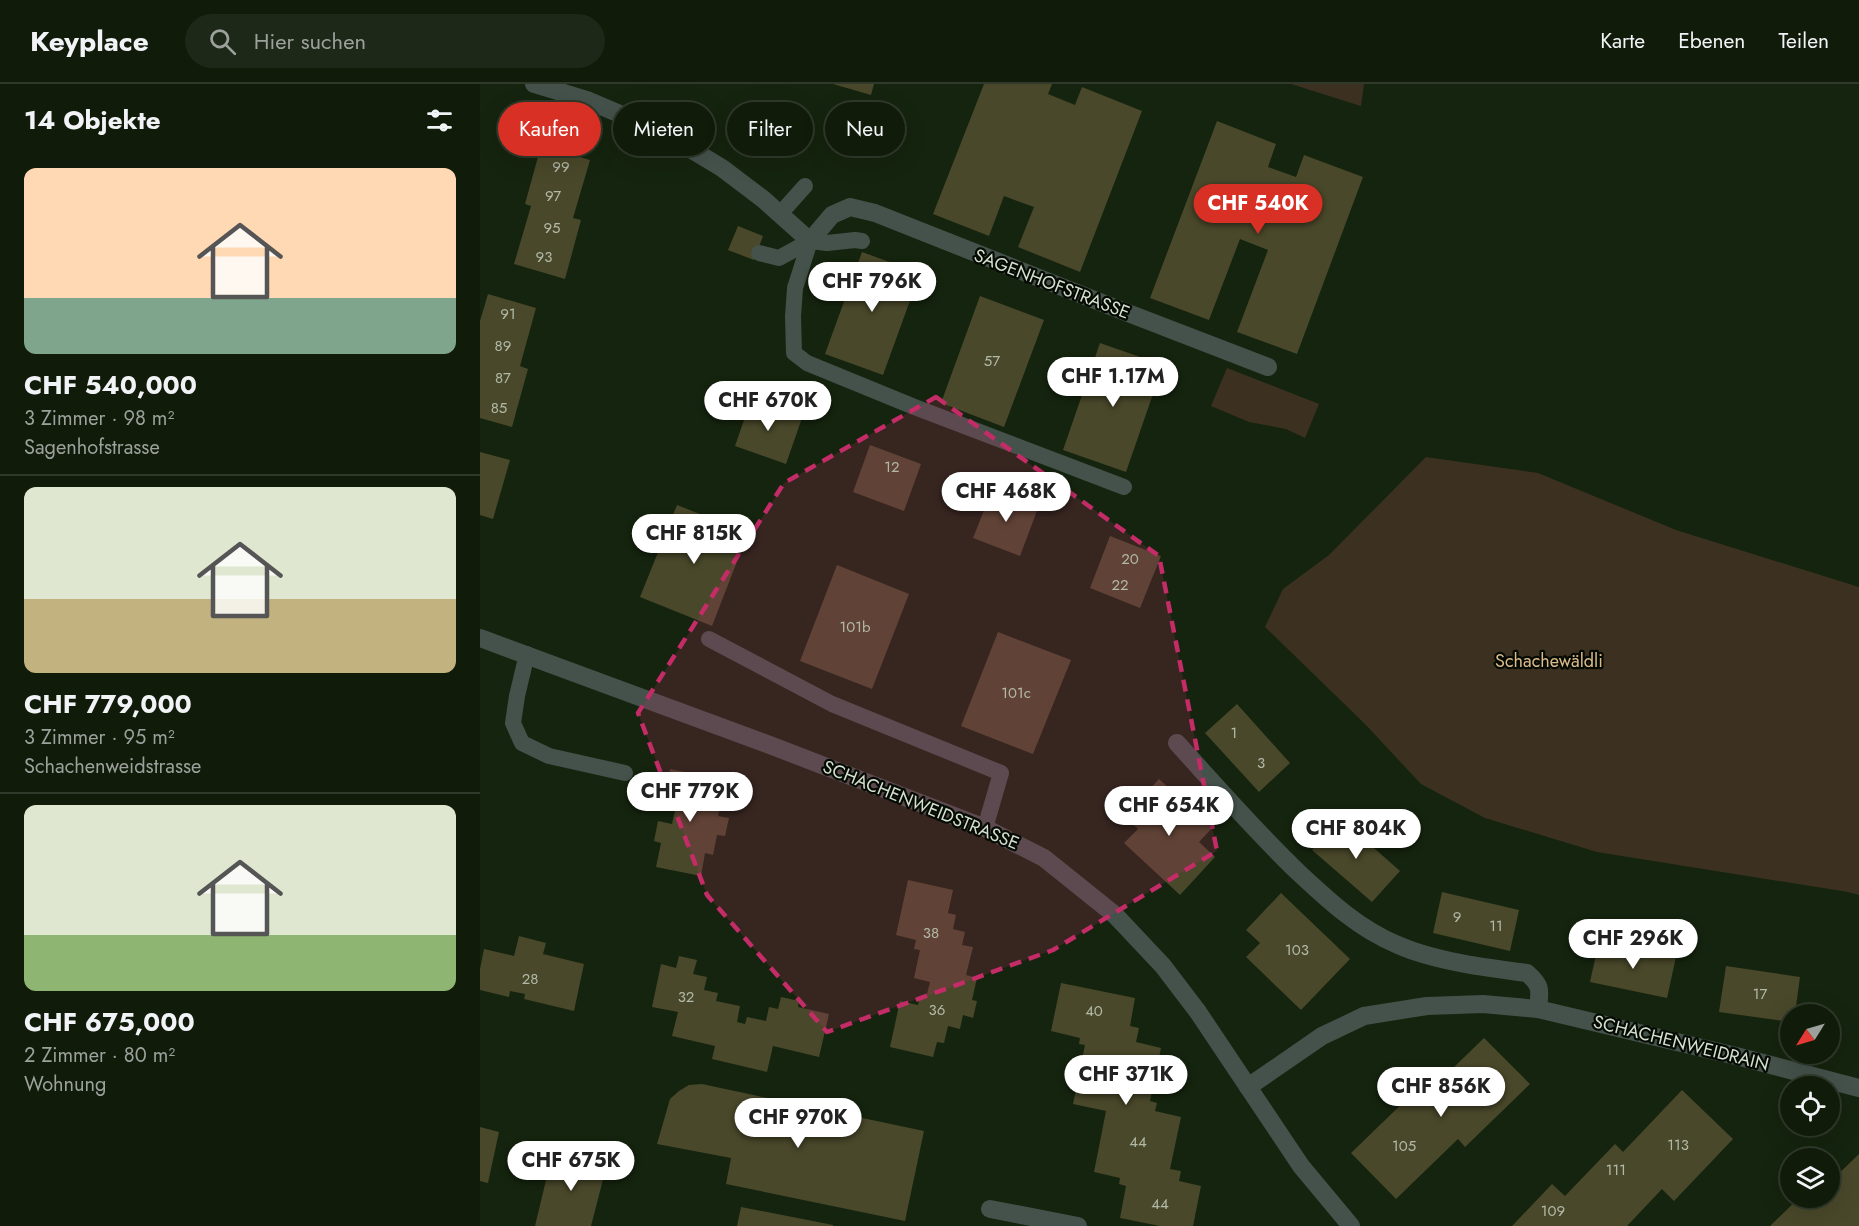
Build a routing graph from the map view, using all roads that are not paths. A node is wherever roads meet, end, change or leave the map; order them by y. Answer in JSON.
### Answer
{"nodes":[{"id":1,"x":534,"y":84,"type":"edge"},
{"id":2,"x":805,"y":186,"type":"dead end"},
{"id":3,"x":780,"y":214,"type":"junction"},
{"id":4,"x":810,"y":241,"type":"junction"},
{"id":5,"x":862,"y":241,"type":"dead end"},
{"id":6,"x":759,"y":253,"type":"dead end"},
{"id":7,"x":1268,"y":367,"type":"dead end"},
{"id":8,"x":1124,"y":487,"type":"dead end"},
{"id":9,"x":480,"y":638,"type":"edge"},
{"id":10,"x":709,"y":639,"type":"dead end"},
{"id":11,"x":526,"y":654,"type":"junction"},
{"id":12,"x":1177,"y":743,"type":"dead end"},
{"id":13,"x":626,"y":773,"type":"dead end"},
{"id":14,"x":985,"y":828,"type":"junction"},
{"id":15,"x":1538,"y":1009,"type":"junction"},
{"id":16,"x":1248,"y":1087,"type":"junction"},
{"id":17,"x":1859,"y":1088,"type":"edge"},
{"id":18,"x":990,"y":1209,"type":"dead end"},
{"id":19,"x":1078,"y":1226,"type":"edge"},
{"id":20,"x":1351,"y":1226,"type":"edge"}],
"edges":[{"from":1,"to":3,"type":"street"},
{"from":2,"to":3,"type":"lane"},
{"from":3,"to":4,"type":"street"},
{"from":4,"to":5,"type":"lane"},
{"from":4,"to":6,"type":"lane"},
{"from":4,"to":7,"type":"street","name":"SAGENHOFSTRASSE"},
{"from":4,"to":8,"type":"lane"},
{"from":9,"to":11,"type":"street","name":"SCHACHENWEIDSTRASSE"},
{"from":10,"to":14,"type":"lane"},
{"from":11,"to":13,"type":"lane"},
{"from":11,"to":14,"type":"street","name":"SCHACHENWEIDSTRASSE"},
{"from":12,"to":15,"type":"street"},
{"from":14,"to":16,"type":"street","name":"SCHACHENWEIDSTRASSE"},
{"from":15,"to":16,"type":"street","name":"SCHACHENWEIDRAIN"},
{"from":15,"to":17,"type":"street","name":"SCHACHENWEIDRAIN"},
{"from":16,"to":20,"type":"street","name":"SCHACHENWEIDSTRASSE"},
{"from":18,"to":19,"type":"street"}]}
